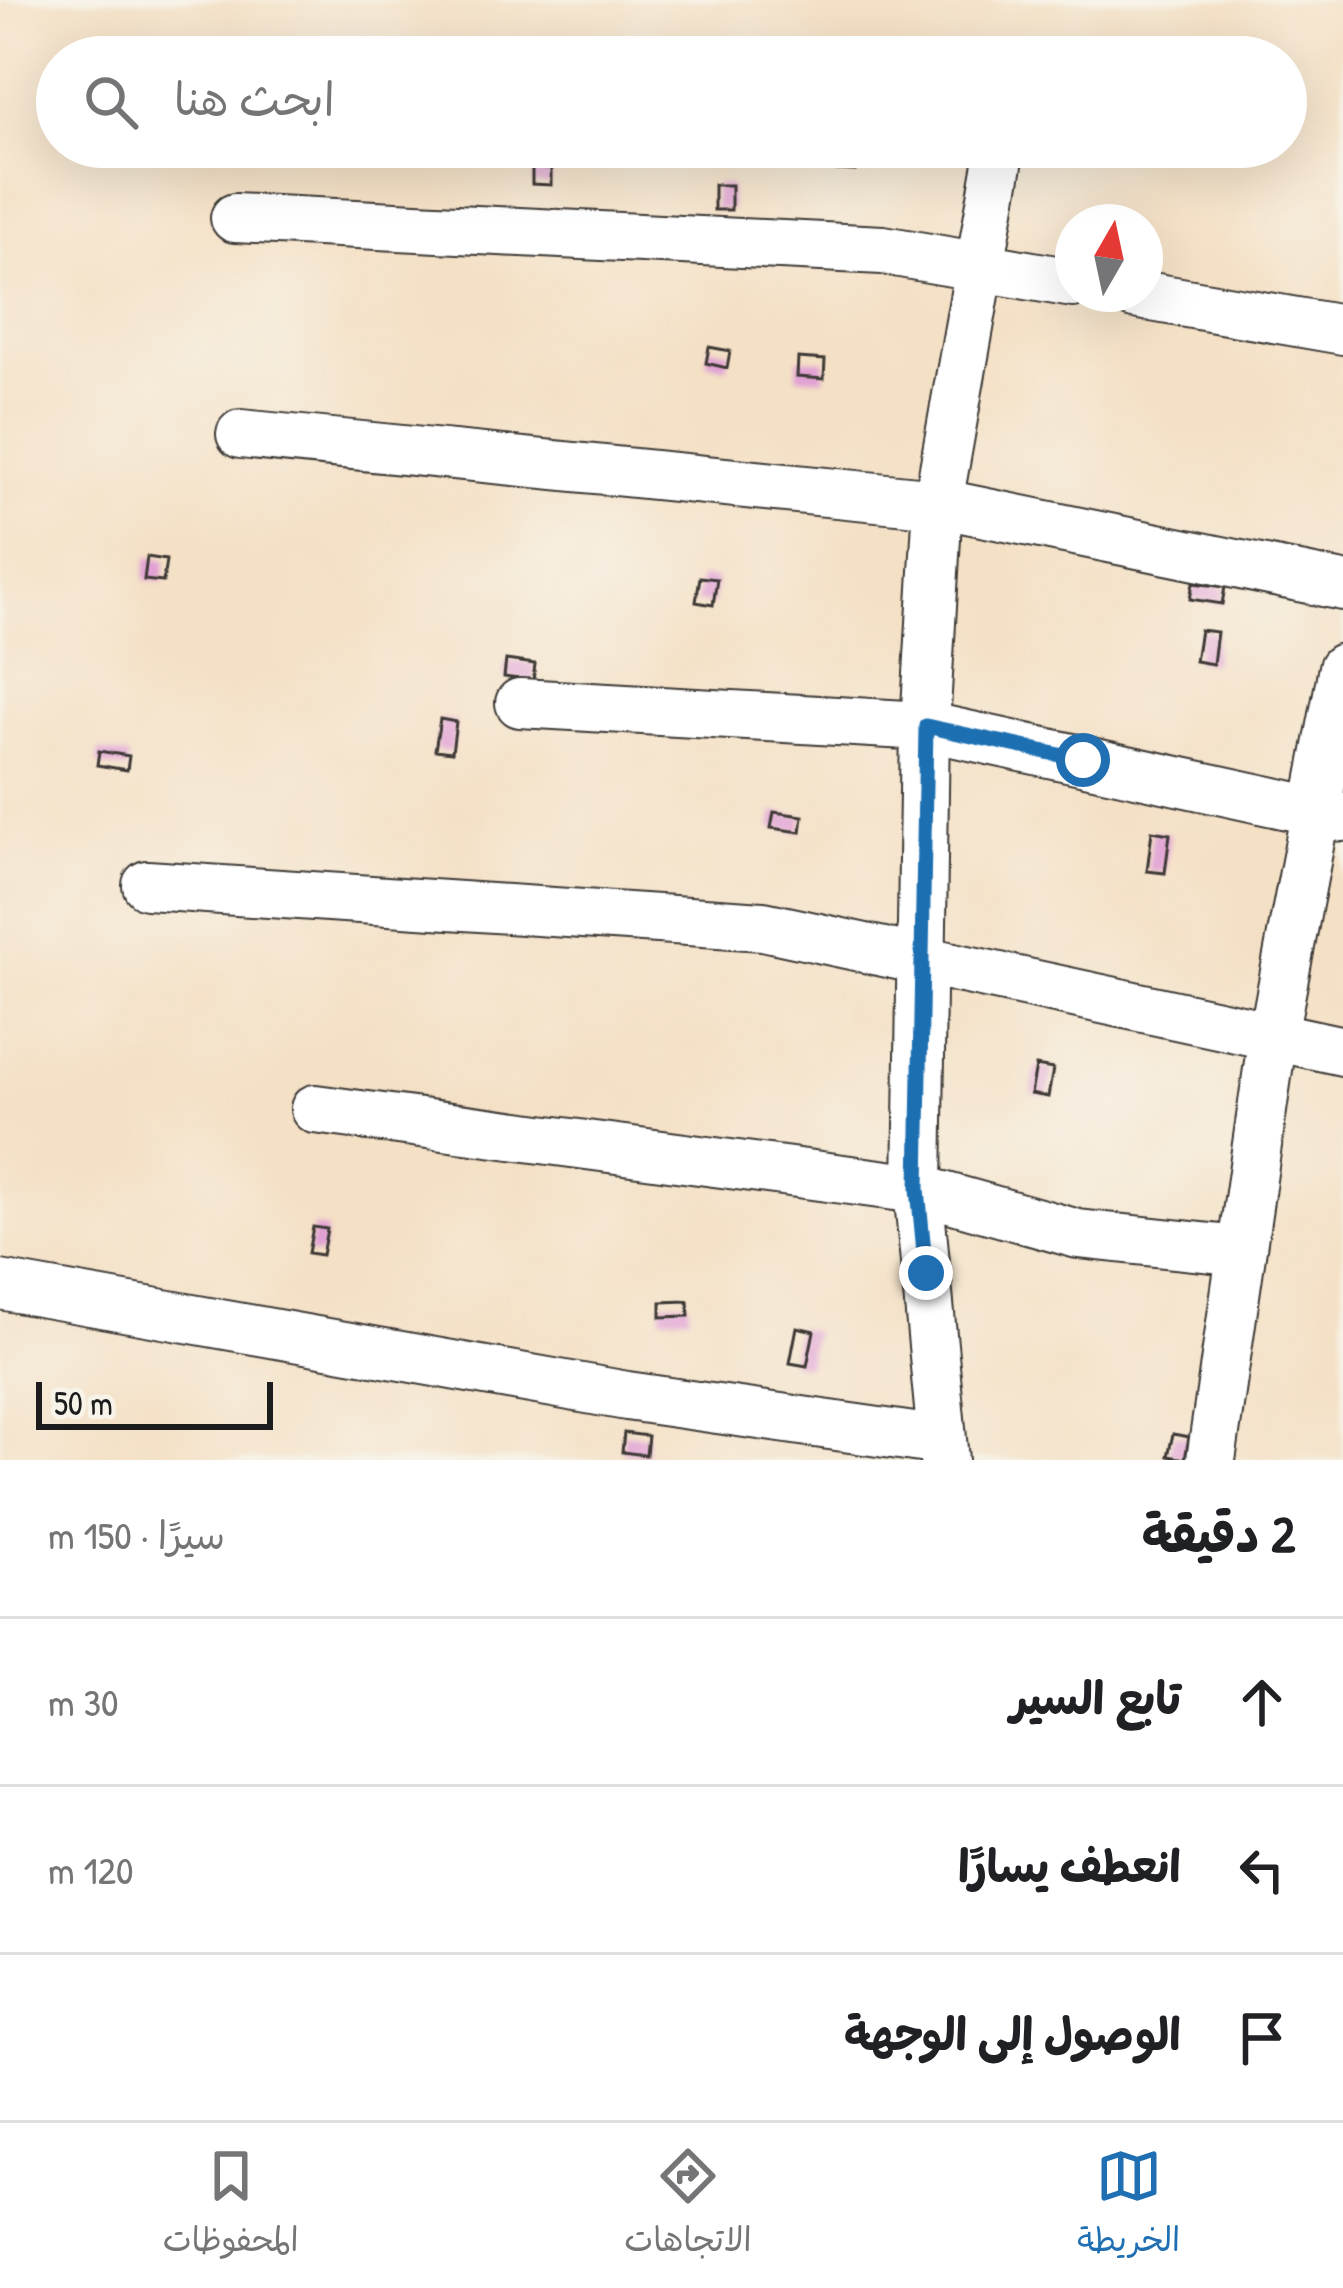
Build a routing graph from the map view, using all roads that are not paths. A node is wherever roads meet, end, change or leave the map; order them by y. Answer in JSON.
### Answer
{"nodes":[{"id":1,"x":996,"y":168,"type":"edge"},
{"id":2,"x":235,"y":218,"type":"dead end"},
{"id":3,"x":980,"y":267,"type":"junction"},
{"id":4,"x":1055,"y":281,"type":"edge"},
{"id":5,"x":1163,"y":299,"type":"edge"},
{"id":6,"x":1343,"y":331,"type":"edge"},
{"id":7,"x":241,"y":434,"type":"dead end"},
{"id":8,"x":938,"y":503,"type":"junction"},
{"id":9,"x":1343,"y":586,"type":"edge"},
{"id":10,"x":1343,"y":668,"type":"edge"},
{"id":11,"x":520,"y":703,"type":"dead end"},
{"id":12,"x":926,"y":726,"type":"junction"},
{"id":13,"x":1329,"y":814,"type":"edge"},
{"id":14,"x":146,"y":886,"type":"dead end"},
{"id":15,"x":920,"y":960,"type":"junction"},
{"id":16,"x":1273,"y":1035,"type":"junction"},
{"id":17,"x":1343,"y":1052,"type":"edge"},
{"id":18,"x":315,"y":1109,"type":"dead end"},
{"id":19,"x":918,"y":1189,"type":"junction"},
{"id":20,"x":1241,"y":1251,"type":"junction"},
{"id":21,"x":0,"y":1285,"type":"edge"},
{"id":22,"x":943,"y":1450,"type":"edge"},
{"id":23,"x":1211,"y":1460,"type":"edge"}],
"edges":[{"from":1,"to":3,"type":"street"},
{"from":2,"to":3,"type":"street"},
{"from":3,"to":4,"type":"street"},
{"from":3,"to":8,"type":"street"},
{"from":5,"to":6,"type":"street"},
{"from":7,"to":8,"type":"street"},
{"from":8,"to":9,"type":"street"},
{"from":8,"to":12,"type":"street"},
{"from":10,"to":13,"type":"street"},
{"from":11,"to":12,"type":"street"},
{"from":12,"to":13,"type":"street"},
{"from":12,"to":15,"type":"street"},
{"from":13,"to":16,"type":"street"},
{"from":14,"to":15,"type":"street"},
{"from":15,"to":16,"type":"street"},
{"from":15,"to":19,"type":"street"},
{"from":16,"to":17,"type":"street"},
{"from":16,"to":20,"type":"street"},
{"from":18,"to":19,"type":"street"},
{"from":19,"to":20,"type":"street"},
{"from":19,"to":22,"type":"street"},
{"from":20,"to":23,"type":"street"},
{"from":21,"to":22,"type":"street"}]}
